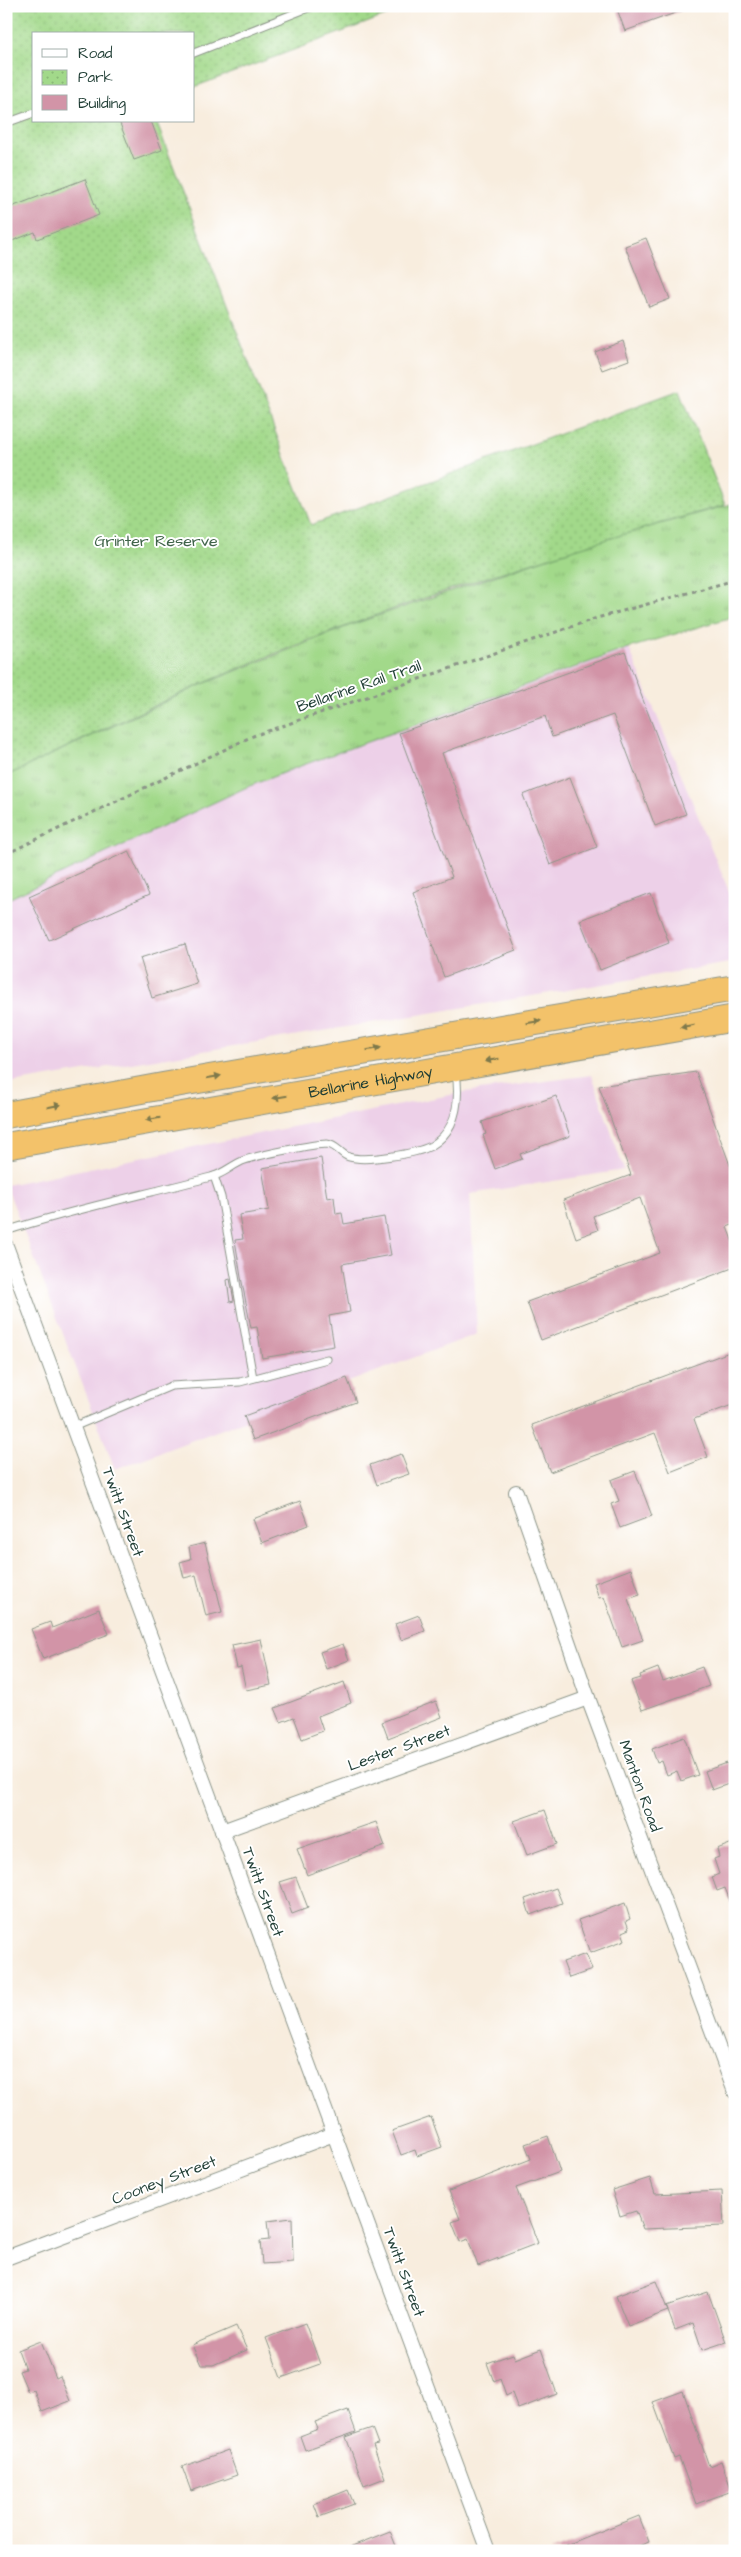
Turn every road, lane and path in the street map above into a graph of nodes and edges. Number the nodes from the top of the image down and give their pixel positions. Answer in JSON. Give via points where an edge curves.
{"nodes":[{"id":1,"x":313,"y":6,"type":"edge"},
{"id":2,"x":195,"y":53,"type":"edge"},
{"id":3,"x":32,"y":114,"type":"edge"},
{"id":4,"x":6,"y":123,"type":"edge"},
{"id":5,"x":735,"y":580,"type":"edge"},
{"id":6,"x":6,"y":854,"type":"edge"},
{"id":7,"x":735,"y":988,"type":"edge"},
{"id":8,"x":735,"y":1018,"type":"edge"},
{"id":9,"x":455,"y":1067,"type":"junction"},
{"id":10,"x":6,"y":1115,"type":"edge"},
{"id":11,"x":6,"y":1146,"type":"edge"},
{"id":12,"x":214,"y":1176,"type":"junction"},
{"id":13,"x":6,"y":1231,"type":"edge"},
{"id":14,"x":6,"y":1246,"type":"edge"},
{"id":15,"x":327,"y":1359,"type":"dead end"},
{"id":16,"x":253,"y":1378,"type":"junction"},
{"id":17,"x":73,"y":1428,"type":"junction"},
{"id":18,"x":516,"y":1492,"type":"dead end"},
{"id":19,"x":588,"y":1698,"type":"junction"},
{"id":20,"x":222,"y":1831,"type":"junction"},
{"id":21,"x":735,"y":2092,"type":"edge"},
{"id":22,"x":334,"y":2134,"type":"junction"},
{"id":23,"x":6,"y":2258,"type":"edge"},
{"id":24,"x":488,"y":2551,"type":"edge"}],
"edges":[{"from":1,"to":2,"type":"lane"},
{"from":3,"to":4,"type":"lane"},
{"from":5,"to":6,"type":"path","name":"Bellarine Rail Trail","via":[[597,618],[252,736]]},
{"from":10,"to":7,"type":"highway","name":"Bellarine Highway","one_way":true},
{"from":8,"to":9,"type":"highway","name":"Bellarine Highway","one_way":true},
{"from":9,"to":11,"type":"highway","name":"Bellarine Highway","one_way":true},
{"from":9,"to":12,"type":"lane","via":[[459,1089],[454,1120],[433,1144],[420,1151],[354,1158],[328,1144],[245,1160]]},
{"from":12,"to":13,"type":"lane"},
{"from":12,"to":16,"type":"lane","via":[[222,1197]]},
{"from":14,"to":17,"type":"street","name":"Twitt Street"},
{"from":15,"to":16,"type":"lane"},
{"from":16,"to":17,"type":"lane","via":[[171,1386]]},
{"from":17,"to":20,"type":"street","name":"Twitt Street"},
{"from":18,"to":19,"type":"street","name":"Manton Road"},
{"from":19,"to":20,"type":"street","name":"Lester Street"},
{"from":19,"to":21,"type":"street","name":"Manton Road"},
{"from":20,"to":22,"type":"street","name":"Twitt Street"},
{"from":22,"to":23,"type":"street","name":"Cooney Street"},
{"from":22,"to":24,"type":"street","name":"Twitt Street"}]}
